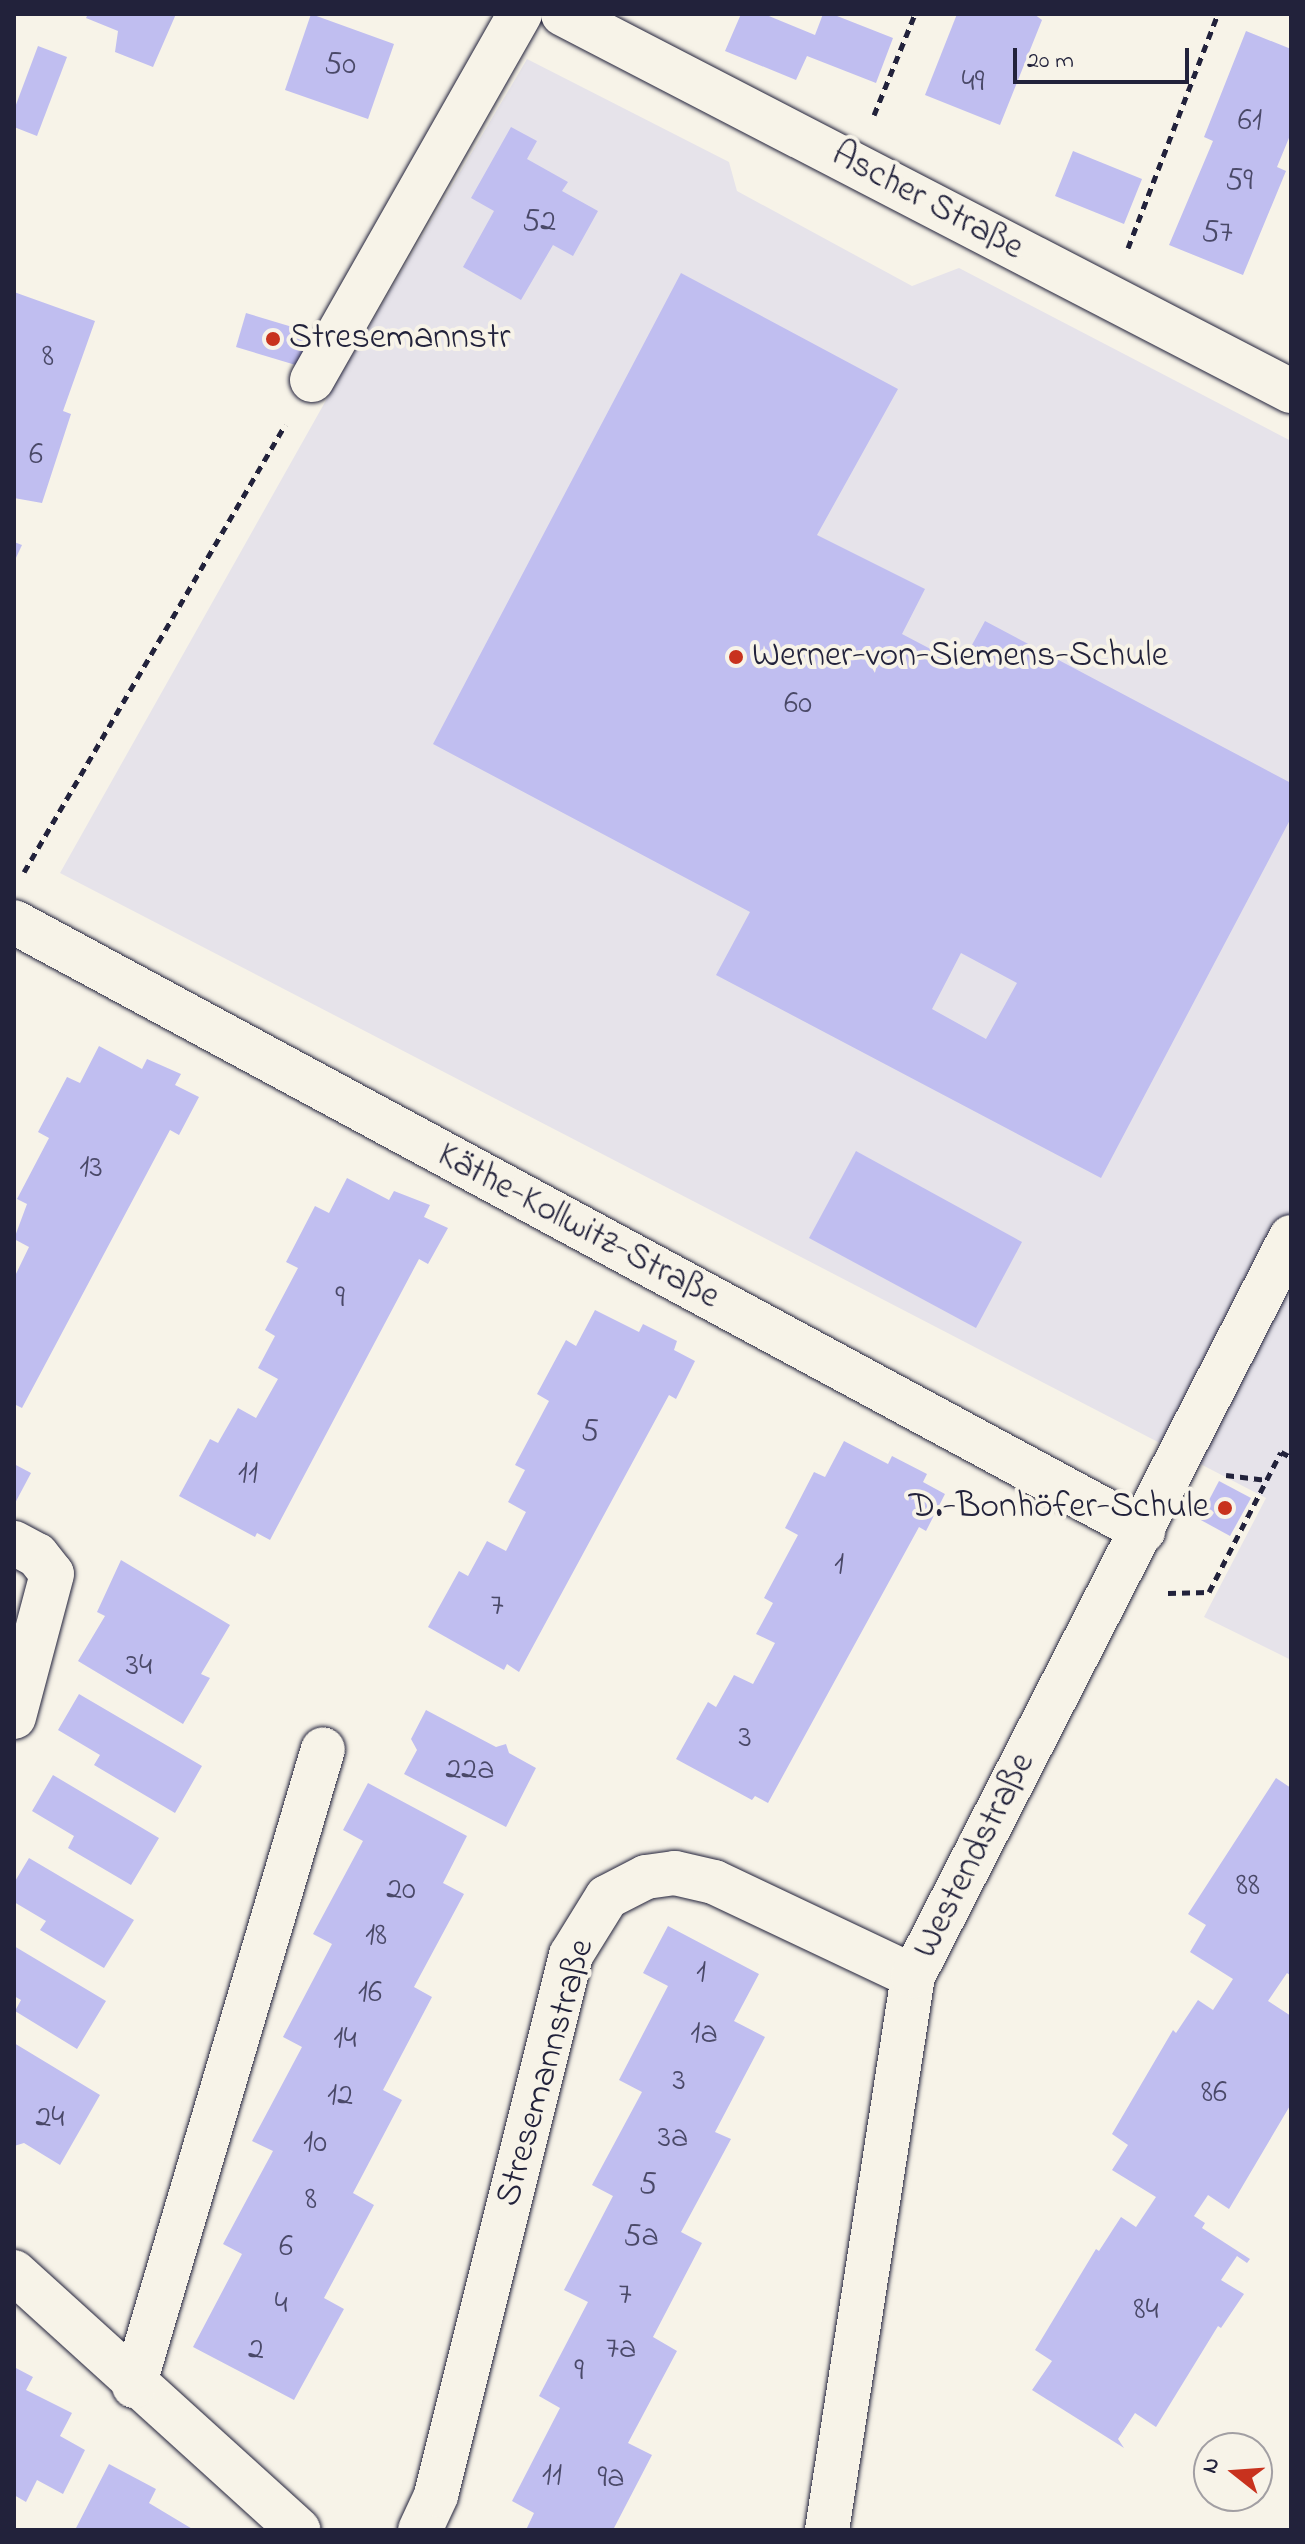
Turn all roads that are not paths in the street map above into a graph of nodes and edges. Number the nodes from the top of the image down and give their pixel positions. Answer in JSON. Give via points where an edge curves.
{"nodes":[{"id":1,"x":520,"y":14,"type":"edge"},
{"id":2,"x":563,"y":14,"type":"edge"},
{"id":3,"x":312,"y":380,"type":"road end"},
{"id":4,"x":1291,"y":391,"type":"edge"},
{"id":5,"x":14,"y":922,"type":"edge"},
{"id":6,"x":1291,"y":1237,"type":"edge"},
{"id":7,"x":1143,"y":1531,"type":"junction"},
{"id":8,"x":14,"y":1543,"type":"edge"},
{"id":9,"x":14,"y":1717,"type":"edge"},
{"id":10,"x":323,"y":1749,"type":"dead end"},
{"id":11,"x":913,"y":1976,"type":"junction"},
{"id":12,"x":14,"y":2272,"type":"edge"},
{"id":13,"x":134,"y":2386,"type":"junction"},
{"id":14,"x":299,"y":2530,"type":"edge"},
{"id":15,"x":420,"y":2530,"type":"edge"},
{"id":16,"x":827,"y":2530,"type":"edge"}],
"edges":[{"from":1,"to":3,"type":"street"},
{"from":2,"to":4,"type":"street","name":"Ascher Straße"},
{"from":5,"to":7,"type":"street","name":"Käthe-Kollwitz-Straße"},
{"from":6,"to":7,"type":"street","name":"Westendstraße"},
{"from":7,"to":11,"type":"street","name":"Westendstraße"},
{"from":8,"to":9,"type":"street","via":[[37,1555],[52,1574],[50,1599]]},
{"from":10,"to":13,"type":"street"},
{"from":11,"to":15,"type":"street","name":"Stresemannstraße","via":[[714,1882],[660,1875],[607,1897],[571,1955],[436,2495]]},
{"from":11,"to":16,"type":"street","name":"Westendstraße"},
{"from":12,"to":13,"type":"street"},
{"from":13,"to":14,"type":"street"}]}
